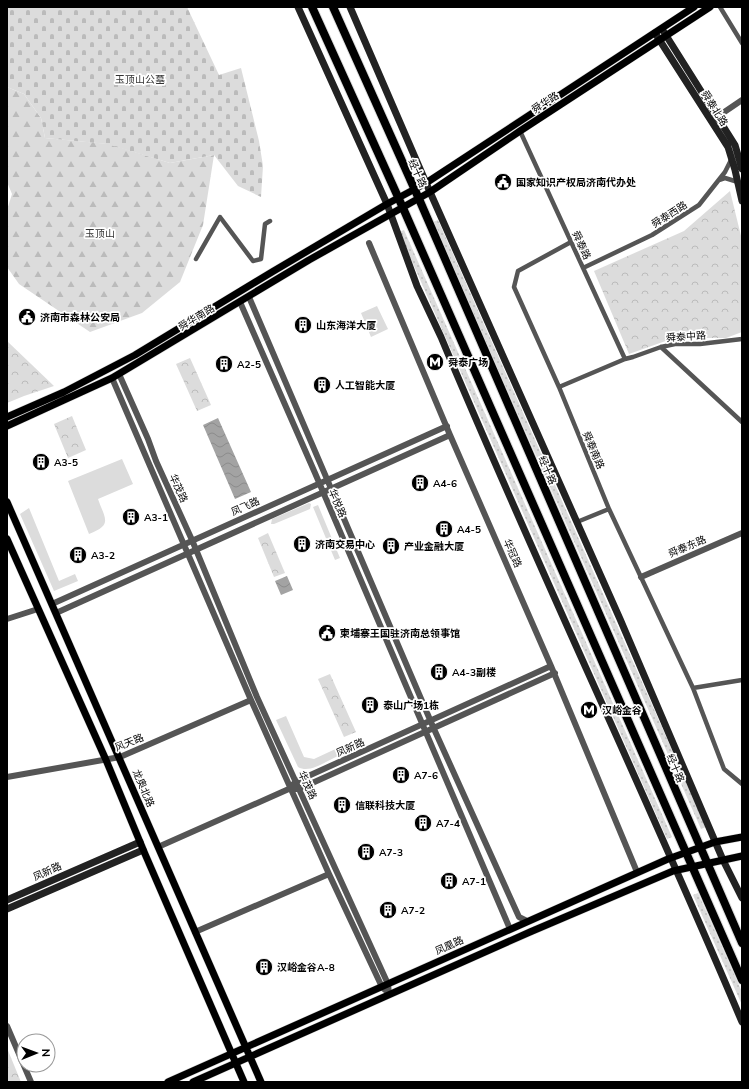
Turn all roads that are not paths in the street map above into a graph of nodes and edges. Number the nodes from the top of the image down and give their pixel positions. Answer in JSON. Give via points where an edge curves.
{"nodes":[{"id":1,"x":298,"y":7,"type":"edge"},
{"id":2,"x":312,"y":7,"type":"edge"},
{"id":3,"x":333,"y":7,"type":"edge"},
{"id":4,"x":350,"y":7,"type":"edge"},
{"id":5,"x":694,"y":7,"type":"edge"},
{"id":6,"x":710,"y":7,"type":"edge"},
{"id":7,"x":720,"y":7,"type":"edge"},
{"id":8,"x":661,"y":34,"type":"junction"},
{"id":9,"x":742,"y":43,"type":"edge"},
{"id":10,"x":742,"y":100,"type":"edge"},
{"id":11,"x":714,"y":119,"type":"junction"},
{"id":12,"x":520,"y":131,"type":"junction"},
{"id":13,"x":735,"y":145,"type":"junction"},
{"id":14,"x":731,"y":159,"type":"junction"},
{"id":15,"x":740,"y":169,"type":"edge"},
{"id":16,"x":719,"y":180,"type":"junction"},
{"id":17,"x":426,"y":183,"type":"junction"},
{"id":18,"x":738,"y":183,"type":"junction"},
{"id":19,"x":414,"y":189,"type":"junction"},
{"id":20,"x":430,"y":192,"type":"junction"},
{"id":21,"x":398,"y":198,"type":"junction"},
{"id":22,"x":419,"y":198,"type":"junction"},
{"id":23,"x":742,"y":201,"type":"edge"},
{"id":24,"x":386,"y":204,"type":"junction"},
{"id":25,"x":402,"y":208,"type":"junction"},
{"id":26,"x":391,"y":214,"type":"junction"},
{"id":27,"x":270,"y":221,"type":"dead end"},
{"id":28,"x":571,"y":242,"type":"junction"},
{"id":29,"x":369,"y":243,"type":"dead end"},
{"id":30,"x":196,"y":259,"type":"dead end"},
{"id":31,"x":583,"y":268,"type":"junction"},
{"id":32,"x":249,"y":297,"type":"junction"},
{"id":33,"x":240,"y":302,"type":"junction"},
{"id":34,"x":742,"y":339,"type":"edge"},
{"id":35,"x":661,"y":347,"type":"junction"},
{"id":36,"x":625,"y":359,"type":"junction"},
{"id":37,"x":119,"y":374,"type":"junction"},
{"id":38,"x":112,"y":378,"type":"junction"},
{"id":39,"x":559,"y":387,"type":"junction"},
{"id":40,"x":7,"y":417,"type":"edge"},
{"id":41,"x":742,"y":422,"type":"edge"},
{"id":42,"x":7,"y":426,"type":"edge"},
{"id":43,"x":447,"y":426,"type":"junction"},
{"id":44,"x":450,"y":435,"type":"junction"},
{"id":45,"x":327,"y":480,"type":"junction"},
{"id":46,"x":319,"y":484,"type":"junction"},
{"id":47,"x":331,"y":489,"type":"junction"},
{"id":48,"x":323,"y":492,"type":"junction"},
{"id":49,"x":7,"y":502,"type":"edge"},
{"id":50,"x":609,"y":509,"type":"junction"},
{"id":51,"x":577,"y":522,"type":"junction"},
{"id":52,"x":742,"y":533,"type":"edge"},
{"id":53,"x":7,"y":539,"type":"edge"},
{"id":54,"x":192,"y":540,"type":"junction"},
{"id":55,"x":184,"y":544,"type":"junction"},
{"id":56,"x":196,"y":550,"type":"junction"},
{"id":57,"x":188,"y":554,"type":"junction"},
{"id":58,"x":641,"y":577,"type":"junction"},
{"id":59,"x":52,"y":604,"type":"junction"},
{"id":60,"x":38,"y":610,"type":"junction"},
{"id":61,"x":56,"y":613,"type":"junction"},
{"id":62,"x":7,"y":619,"type":"edge"},
{"id":63,"x":551,"y":666,"type":"junction"},
{"id":64,"x":555,"y":673,"type":"junction"},
{"id":65,"x":742,"y":680,"type":"edge"},
{"id":66,"x":693,"y":688,"type":"junction"},
{"id":67,"x":251,"y":700,"type":"junction"},
{"id":68,"x":431,"y":720,"type":"junction"},
{"id":69,"x":422,"y":724,"type":"junction"},
{"id":70,"x":434,"y":729,"type":"junction"},
{"id":71,"x":425,"y":733,"type":"junction"},
{"id":72,"x":120,"y":757,"type":"junction"},
{"id":73,"x":106,"y":760,"type":"junction"},
{"id":74,"x":7,"y":777,"type":"edge"},
{"id":75,"x":296,"y":782,"type":"junction"},
{"id":76,"x":742,"y":784,"type":"edge"},
{"id":77,"x":291,"y":788,"type":"junction"},
{"id":78,"x":299,"y":789,"type":"junction"},
{"id":79,"x":742,"y":837,"type":"edge"},
{"id":80,"x":140,"y":842,"type":"junction"},
{"id":81,"x":715,"y":842,"type":"junction"},
{"id":82,"x":700,"y":847,"type":"junction"},
{"id":83,"x":158,"y":848,"type":"junction"},
{"id":84,"x":143,"y":850,"type":"junction"},
{"id":85,"x":686,"y":852,"type":"junction"},
{"id":86,"x":742,"y":856,"type":"edge"},
{"id":87,"x":671,"y":858,"type":"junction"},
{"id":88,"x":723,"y":860,"type":"junction"},
{"id":89,"x":706,"y":863,"type":"junction"},
{"id":90,"x":692,"y":866,"type":"junction"},
{"id":91,"x":677,"y":869,"type":"junction"},
{"id":92,"x":637,"y":872,"type":"junction"},
{"id":93,"x":329,"y":874,"type":"junction"},
{"id":94,"x":742,"y":898,"type":"edge"},
{"id":95,"x":7,"y":900,"type":"edge"},
{"id":96,"x":7,"y":909,"type":"edge"},
{"id":97,"x":526,"y":921,"type":"junction"},
{"id":98,"x":510,"y":929,"type":"junction"},
{"id":99,"x":195,"y":932,"type":"junction"},
{"id":100,"x":742,"y":943,"type":"edge"},
{"id":101,"x":742,"y":980,"type":"edge"},
{"id":102,"x":385,"y":985,"type":"junction"},
{"id":103,"x":389,"y":994,"type":"junction"},
{"id":104,"x":742,"y":1022,"type":"edge"},
{"id":105,"x":7,"y":1026,"type":"edge"},
{"id":106,"x":246,"y":1047,"type":"junction"},
{"id":107,"x":232,"y":1053,"type":"junction"},
{"id":108,"x":250,"y":1055,"type":"junction"},
{"id":109,"x":236,"y":1062,"type":"junction"},
{"id":110,"x":31,"y":1082,"type":"edge"},
{"id":111,"x":168,"y":1082,"type":"edge"},
{"id":112,"x":193,"y":1082,"type":"edge"},
{"id":113,"x":244,"y":1082,"type":"edge"},
{"id":114,"x":261,"y":1082,"type":"edge"}],
"edges":[{"from":1,"to":24,"type":"main road"},
{"from":2,"to":21,"type":"highway"},
{"from":3,"to":19,"type":"highway","name":"经十路"},
{"from":4,"to":17,"type":"main road","name":"经十路"},
{"from":5,"to":8,"type":"main road","name":"舜华路"},
{"from":6,"to":8,"type":"main road","name":"舜华路"},
{"from":7,"to":9,"type":"street"},
{"from":8,"to":11,"type":"main road"},
{"from":8,"to":12,"type":"main road","name":"舜华路"},
{"from":8,"to":17,"type":"main road","name":"舜华路"},
{"from":10,"to":11,"type":"street"},
{"from":11,"to":13,"type":"main road"},
{"from":11,"to":14,"type":"main road","name":"舜泰北路"},
{"from":12,"to":20,"type":"main road","name":"舜华路"},
{"from":12,"to":28,"type":"street","name":"舜泰路"},
{"from":13,"to":14,"type":"street","name":"舜泰西路"},
{"from":13,"to":15,"type":"main road"},
{"from":14,"to":15,"type":"main road","name":"舜泰北路"},
{"from":14,"to":16,"type":"street","name":"舜泰西路"},
{"from":15,"to":18,"type":"main road","name":"舜泰北路"},
{"from":16,"to":18,"type":"street","via":[[725,178]]},
{"from":16,"to":31,"type":"street","name":"舜泰西路","via":[[699,206],[652,235]]},
{"from":17,"to":19,"type":"main road","name":"舜华路"},
{"from":17,"to":20,"type":"main road","name":"经十路"},
{"from":18,"to":23,"type":"main road","name":"舜泰北路"},
{"from":19,"to":21,"type":"main road","name":"舜华路"},
{"from":19,"to":22,"type":"highway","name":"经十路"},
{"from":20,"to":22,"type":"main road","name":"舜华路"},
{"from":20,"to":51,"type":"main road","name":"经十路"},
{"from":21,"to":24,"type":"main road","name":"舜华路"},
{"from":21,"to":25,"type":"highway"},
{"from":22,"to":25,"type":"main road","name":"舜华路"},
{"from":22,"to":82,"type":"highway","name":"经十路"},
{"from":24,"to":26,"type":"main road"},
{"from":24,"to":40,"type":"main road","name":"舜华南路","via":[[135,355],[64,392]]},
{"from":25,"to":26,"type":"main road","name":"舜华路"},
{"from":25,"to":85,"type":"highway"},
{"from":26,"to":32,"type":"main road","name":"舜华南路"},
{"from":26,"to":87,"type":"main road","via":[[417,286]]},
{"from":27,"to":30,"type":"street","via":[[264,224],[261,258],[253,262],[220,218]]},
{"from":28,"to":31,"type":"street","name":"舜泰路"},
{"from":28,"to":39,"type":"street","name":"舜泰南路","via":[[518,271],[514,287]]},
{"from":29,"to":43,"type":"street","name":"华冠路"},
{"from":31,"to":36,"type":"street","name":"舜泰路"},
{"from":32,"to":33,"type":"main road","name":"舜华南路"},
{"from":32,"to":45,"type":"street"},
{"from":33,"to":37,"type":"main road","name":"舜华南路"},
{"from":33,"to":46,"type":"street","name":"华悦路"},
{"from":34,"to":35,"type":"street","name":"舜泰中路"},
{"from":35,"to":36,"type":"street","name":"舜泰中路"},
{"from":35,"to":41,"type":"street"},
{"from":36,"to":39,"type":"street"},
{"from":37,"to":38,"type":"main road","name":"舜华南路"},
{"from":37,"to":54,"type":"street","name":"华茂路"},
{"from":38,"to":42,"type":"main road","name":"舜华南路"},
{"from":38,"to":55,"type":"street","name":"华茂路"},
{"from":39,"to":50,"type":"street","name":"舜泰南路"},
{"from":43,"to":44,"type":"street","name":"华冠路"},
{"from":43,"to":45,"type":"street","name":"凤飞路"},
{"from":44,"to":47,"type":"street","name":"凤飞路"},
{"from":44,"to":63,"type":"street","name":"华冠路"},
{"from":45,"to":46,"type":"street","name":"凤飞路"},
{"from":45,"to":47,"type":"street"},
{"from":46,"to":48,"type":"street","name":"华悦路"},
{"from":46,"to":54,"type":"street","name":"凤飞路"},
{"from":47,"to":48,"type":"street","name":"凤飞路"},
{"from":47,"to":68,"type":"street"},
{"from":48,"to":56,"type":"street","name":"凤飞路"},
{"from":48,"to":69,"type":"street","name":"华悦路"},
{"from":49,"to":59,"type":"main road","name":"龙奥北路"},
{"from":50,"to":51,"type":"street"},
{"from":50,"to":58,"type":"street","name":"舜泰南路"},
{"from":51,"to":81,"type":"main road","name":"经十路"},
{"from":52,"to":58,"type":"street","name":"舜泰东路"},
{"from":53,"to":60,"type":"main road"},
{"from":54,"to":55,"type":"street","name":"凤飞路"},
{"from":54,"to":56,"type":"street","name":"华茂路"},
{"from":55,"to":57,"type":"street","name":"华茂路"},
{"from":55,"to":59,"type":"street","name":"凤飞路"},
{"from":56,"to":57,"type":"street","name":"凤飞路"},
{"from":56,"to":75,"type":"street","name":"华茂路","via":[[257,697]]},
{"from":57,"to":61,"type":"street","name":"凤飞路"},
{"from":57,"to":67,"type":"street","name":"华茂路"},
{"from":58,"to":66,"type":"street","name":"舜泰南路"},
{"from":59,"to":61,"type":"main road","name":"龙奥北路"},
{"from":60,"to":62,"type":"street"},
{"from":60,"to":73,"type":"main road"},
{"from":61,"to":72,"type":"main road","name":"龙奥北路"},
{"from":63,"to":64,"type":"street","name":"华冠路"},
{"from":63,"to":68,"type":"street","name":"凤新路"},
{"from":64,"to":70,"type":"street"},
{"from":64,"to":92,"type":"street","name":"华冠路"},
{"from":65,"to":66,"type":"street"},
{"from":66,"to":76,"type":"street","name":"舜泰南路","via":[[724,769]]},
{"from":67,"to":72,"type":"street","name":"风天路"},
{"from":67,"to":77,"type":"street","name":"华茂路"},
{"from":68,"to":69,"type":"street","name":"凤新路"},
{"from":68,"to":70,"type":"street"},
{"from":69,"to":71,"type":"street","name":"华悦路"},
{"from":69,"to":75,"type":"street","name":"凤新路"},
{"from":70,"to":71,"type":"street"},
{"from":70,"to":97,"type":"street","via":[[519,917]]},
{"from":71,"to":78,"type":"street"},
{"from":71,"to":98,"type":"street","name":"华悦路"},
{"from":72,"to":73,"type":"street","name":"风天路"},
{"from":72,"to":83,"type":"main road","name":"龙奥北路"},
{"from":73,"to":74,"type":"street","name":"风天路"},
{"from":73,"to":80,"type":"main road"},
{"from":75,"to":77,"type":"street","name":"凤新路"},
{"from":75,"to":78,"type":"street","name":"华茂路"},
{"from":77,"to":78,"type":"street"},
{"from":77,"to":83,"type":"street","name":"凤新路"},
{"from":77,"to":93,"type":"street","name":"华茂路"},
{"from":78,"to":102,"type":"street","name":"华茂路"},
{"from":79,"to":81,"type":"main road","name":"凤凰路"},
{"from":80,"to":84,"type":"main road"},
{"from":80,"to":95,"type":"main road","name":"凤新路"},
{"from":81,"to":82,"type":"main road","name":"凤凰路"},
{"from":81,"to":88,"type":"main road","name":"经十路"},
{"from":82,"to":85,"type":"main road","name":"凤凰路"},
{"from":82,"to":89,"type":"highway","name":"经十路"},
{"from":83,"to":99,"type":"main road","name":"龙奥北路"},
{"from":84,"to":96,"type":"main road"},
{"from":84,"to":107,"type":"main road"},
{"from":85,"to":87,"type":"main road","name":"凤凰路"},
{"from":85,"to":90,"type":"highway"},
{"from":86,"to":88,"type":"main road","name":"凤凰路"},
{"from":87,"to":91,"type":"main road"},
{"from":87,"to":92,"type":"main road","name":"凤凰路"},
{"from":88,"to":89,"type":"main road","name":"凤凰路"},
{"from":88,"to":94,"type":"main road"},
{"from":89,"to":90,"type":"main road","name":"凤凰路"},
{"from":89,"to":100,"type":"highway","name":"经十路"},
{"from":90,"to":91,"type":"main road","name":"凤凰路"},
{"from":90,"to":101,"type":"highway"},
{"from":91,"to":103,"type":"main road","name":"凤凰路"},
{"from":91,"to":104,"type":"main road"},
{"from":92,"to":97,"type":"main road","name":"凤凰路"},
{"from":93,"to":99,"type":"street"},
{"from":93,"to":102,"type":"street","name":"华茂路"},
{"from":97,"to":98,"type":"main road","name":"凤凰路"},
{"from":98,"to":102,"type":"main road","name":"凤凰路"},
{"from":99,"to":106,"type":"main road","name":"龙奥北路"},
{"from":102,"to":103,"type":"street","name":"华茂路"},
{"from":102,"to":106,"type":"main road","name":"凤凰路"},
{"from":103,"to":108,"type":"main road","name":"凤凰路"},
{"from":105,"to":110,"type":"street"},
{"from":106,"to":107,"type":"main road","name":"凤凰路"},
{"from":106,"to":108,"type":"main road","name":"龙奥北路"},
{"from":107,"to":109,"type":"main road"},
{"from":107,"to":111,"type":"main road","name":"凤凰路"},
{"from":108,"to":109,"type":"main road","name":"凤凰路"},
{"from":108,"to":114,"type":"main road","name":"龙奥北路"},
{"from":109,"to":112,"type":"main road","name":"凤凰路"},
{"from":109,"to":113,"type":"main road"}]}
